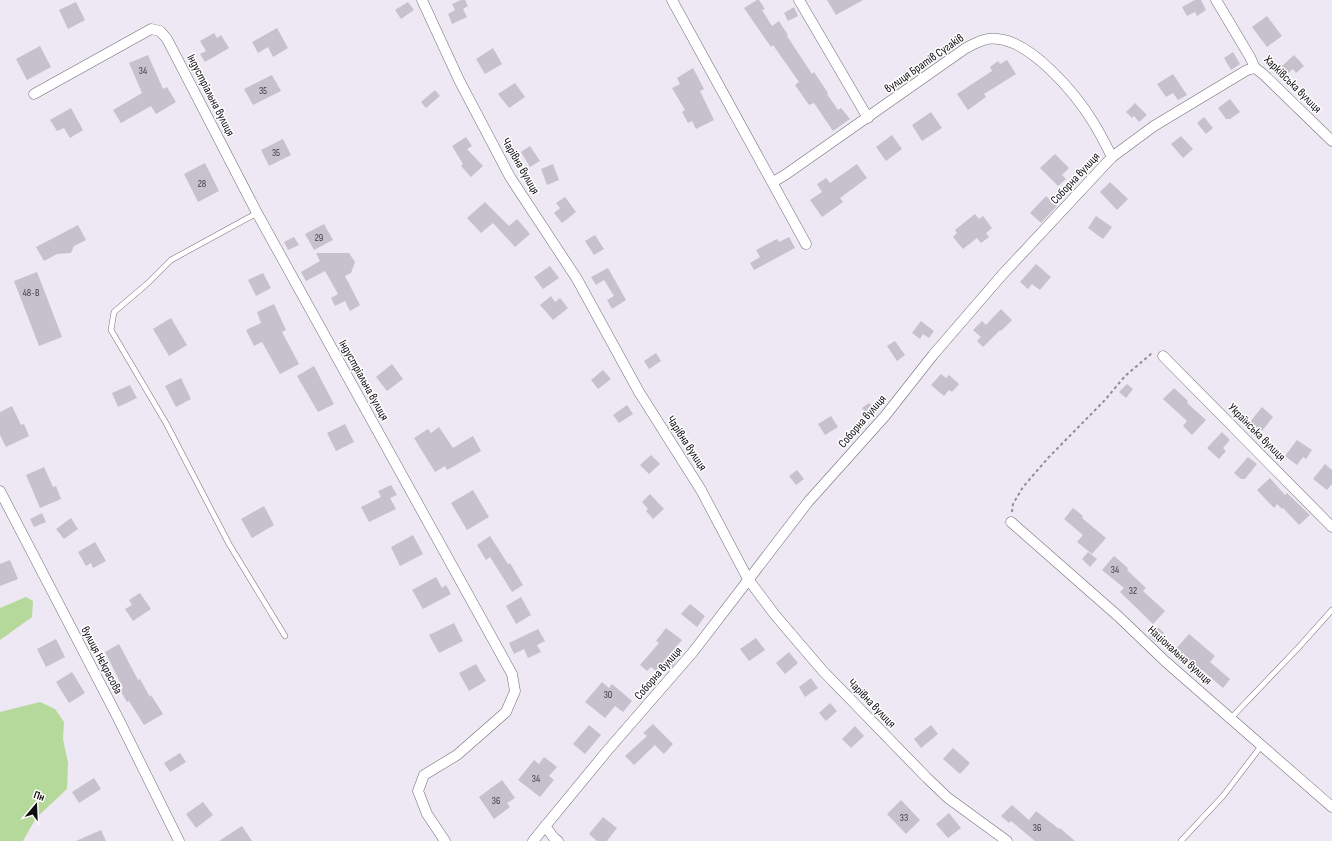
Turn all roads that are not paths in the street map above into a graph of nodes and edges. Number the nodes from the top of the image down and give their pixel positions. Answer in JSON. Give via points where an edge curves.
{"nodes":[{"id":1,"x":422,"y":0,"type":"edge"},
{"id":2,"x":672,"y":0,"type":"edge"},
{"id":3,"x":799,"y":0,"type":"edge"},
{"id":4,"x":1216,"y":0,"type":"edge"},
{"id":5,"x":1255,"y":68,"type":"junction"},
{"id":6,"x":34,"y":94,"type":"dead end"},
{"id":7,"x":868,"y":118,"type":"junction"},
{"id":8,"x":1332,"y":141,"type":"edge"},
{"id":9,"x":1112,"y":157,"type":"junction"},
{"id":10,"x":772,"y":182,"type":"junction"},
{"id":11,"x":257,"y":213,"type":"junction"},
{"id":12,"x":806,"y":244,"type":"dead end"},
{"id":13,"x":1163,"y":356,"type":"road end"},
{"id":14,"x":0,"y":491,"type":"edge"},
{"id":15,"x":1011,"y":522,"type":"road end"},
{"id":16,"x":1332,"y":527,"type":"edge"},
{"id":17,"x":748,"y":579,"type":"junction"},
{"id":18,"x":1332,"y":610,"type":"edge"},
{"id":19,"x":285,"y":636,"type":"dead end"},
{"id":20,"x":1231,"y":718,"type":"junction"},
{"id":21,"x":1262,"y":745,"type":"junction"},
{"id":22,"x":1332,"y":807,"type":"edge"},
{"id":23,"x":545,"y":826,"type":"junction"},
{"id":24,"x":179,"y":841,"type":"edge"},
{"id":25,"x":445,"y":841,"type":"edge"},
{"id":26,"x":533,"y":841,"type":"edge"},
{"id":27,"x":558,"y":841,"type":"edge"},
{"id":28,"x":1007,"y":841,"type":"edge"},
{"id":29,"x":1181,"y":841,"type":"edge"}],
"edges":[{"from":1,"to":17,"type":"street","name":"Чарівна вулиця","via":[[459,80],[510,177],[577,279],[639,392],[701,490]]},
{"from":2,"to":10,"type":"street"},
{"from":3,"to":7,"type":"street"},
{"from":4,"to":5,"type":"street","name":"Харківська вулиця"},
{"from":5,"to":8,"type":"street","name":"Харківська вулиця"},
{"from":5,"to":9,"type":"street","name":"Соборна вулиця","via":[[1247,70],[1166,118]]},
{"from":6,"to":11,"type":"street","name":"Індустріальна вулиця","via":[[151,29],[160,31],[167,39]]},
{"from":7,"to":9,"type":"street","name":"вулиця Братів Сугаків","via":[[966,48],[983,40],[997,38],[1029,52],[1052,72],[1094,123]]},
{"from":7,"to":10,"type":"street","name":"вулиця Братів Сугаків"},
{"from":9,"to":17,"type":"street","name":"Соборна вулиця","via":[[1002,275],[938,349],[885,416],[808,502]]},
{"from":10,"to":12,"type":"street"},
{"from":11,"to":19,"type":"lane","via":[[171,260],[114,312],[111,330],[166,423],[229,544]]},
{"from":11,"to":25,"type":"street","name":"Індустріальна вулиця","via":[[512,674],[515,691],[506,712],[457,755],[424,775],[418,791],[427,814]]},
{"from":13,"to":16,"type":"street","name":"Українська вулиця"},
{"from":14,"to":24,"type":"street","name":"вулиця Нєкрасова"},
{"from":15,"to":20,"type":"street","name":"Національна вулиця"},
{"from":17,"to":23,"type":"street","name":"Соборна вулиця","via":[[693,652]]},
{"from":17,"to":28,"type":"street","name":"Чарівна вулиця","via":[[822,670],[927,778],[948,798]]},
{"from":18,"to":20,"type":"lane"},
{"from":20,"to":21,"type":"street","name":"Національна вулиця"},
{"from":21,"to":22,"type":"street","name":"Національна вулиця"},
{"from":21,"to":29,"type":"lane","via":[[1223,796]]},
{"from":23,"to":26,"type":"street","name":"Соборна вулиця"},
{"from":23,"to":27,"type":"street"}]}
